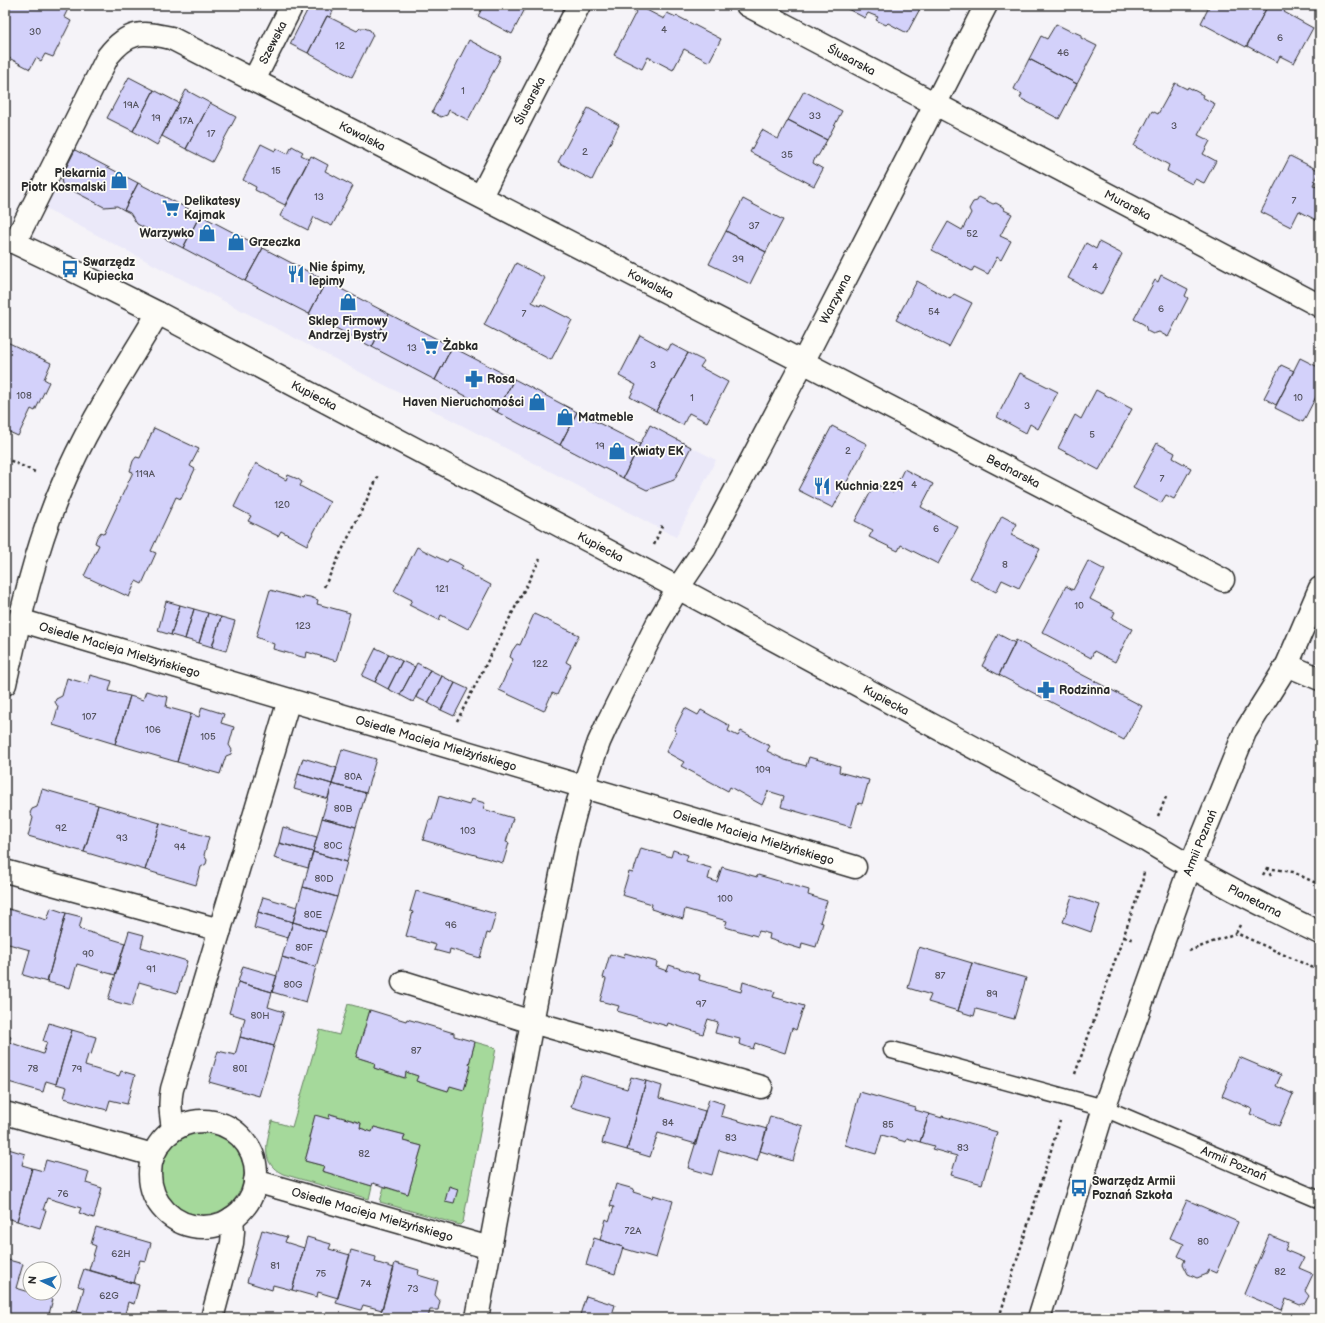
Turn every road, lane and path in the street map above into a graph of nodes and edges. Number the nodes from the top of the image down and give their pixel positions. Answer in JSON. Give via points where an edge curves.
{"nodes":[{"id":1,"x":292,"y":5,"type":"edge"},
{"id":2,"x":579,"y":5,"type":"edge"},
{"id":3,"x":747,"y":5,"type":"edge"},
{"id":4,"x":986,"y":5,"type":"edge"},
{"id":5,"x":254,"y":80,"type":"junction"},
{"id":6,"x":935,"y":104,"type":"junction"},
{"id":7,"x":481,"y":196,"type":"junction"},
{"id":8,"x":10,"y":240,"type":"edge"},
{"id":9,"x":1320,"y":306,"type":"edge"},
{"id":10,"x":158,"y":313,"type":"junction"},
{"id":11,"x":803,"y":362,"type":"junction"},
{"id":12,"x":5,"y":458,"type":"edge"},
{"id":13,"x":379,"y":475,"type":"dead end"},
{"id":14,"x":62,"y":484,"type":"junction"},
{"id":15,"x":540,"y":559,"type":"dead end"},
{"id":16,"x":1223,"y":580,"type":"dead end"},
{"id":17,"x":324,"y":587,"type":"dead end"},
{"id":18,"x":678,"y":588,"type":"junction"},
{"id":19,"x":1320,"y":588,"type":"edge"},
{"id":20,"x":19,"y":620,"type":"junction"},
{"id":21,"x":1288,"y":665,"type":"junction"},
{"id":22,"x":1320,"y":679,"type":"edge"},
{"id":23,"x":5,"y":684,"type":"edge"},
{"id":24,"x":289,"y":700,"type":"junction"},
{"id":25,"x":445,"y":746,"type":"junction"},
{"id":26,"x":584,"y":786,"type":"junction"},
{"id":27,"x":1166,"y":797,"type":"dead end"},
{"id":28,"x":1147,"y":841,"type":"junction"},
{"id":29,"x":855,"y":867,"type":"dead end"},
{"id":30,"x":1190,"y":867,"type":"junction"},
{"id":31,"x":1266,"y":868,"type":"dead end"},
{"id":32,"x":5,"y":871,"type":"edge"},
{"id":33,"x":1320,"y":885,"type":"edge"},
{"id":34,"x":220,"y":930,"type":"junction"},
{"id":35,"x":1320,"y":933,"type":"edge"},
{"id":36,"x":1124,"y":936,"type":"junction"},
{"id":37,"x":1161,"y":949,"type":"junction"},
{"id":38,"x":1320,"y":971,"type":"edge"},
{"id":39,"x":403,"y":982,"type":"dead end"},
{"id":40,"x":532,"y":1022,"type":"junction"},
{"id":41,"x":892,"y":1050,"type":"dead end"},
{"id":42,"x":761,"y":1087,"type":"dead end"},
{"id":43,"x":1067,"y":1097,"type":"junction"},
{"id":44,"x":1104,"y":1108,"type":"junction"},
{"id":45,"x":5,"y":1113,"type":"edge"},
{"id":46,"x":173,"y":1129,"type":"junction"},
{"id":47,"x":153,"y":1155,"type":"junction"},
{"id":48,"x":255,"y":1181,"type":"junction"},
{"id":49,"x":1320,"y":1200,"type":"edge"},
{"id":50,"x":232,"y":1218,"type":"junction"},
{"id":51,"x":490,"y":1248,"type":"junction"},
{"id":52,"x":212,"y":1318,"type":"edge"},
{"id":53,"x":477,"y":1318,"type":"edge"},
{"id":54,"x":999,"y":1318,"type":"edge"},
{"id":55,"x":1038,"y":1318,"type":"edge"}],
"edges":[{"from":1,"to":5,"type":"street","name":"Szewska"},
{"from":2,"to":7,"type":"street","name":"Ślusarska"},
{"from":3,"to":6,"type":"street","name":"Ślusarska"},
{"from":4,"to":6,"type":"street","name":"Warzywna"},
{"from":5,"to":7,"type":"street","name":"Kowalska"},
{"from":5,"to":8,"type":"street","name":"Kowalska","via":[[171,38],[140,34],[123,40],[108,56]]},
{"from":6,"to":9,"type":"street","name":"Murarska"},
{"from":6,"to":11,"type":"street","name":"Warzywna"},
{"from":7,"to":11,"type":"street","name":"Kowalska"},
{"from":8,"to":10,"type":"street","name":"Kupiecka"},
{"from":10,"to":14,"type":"street","via":[[107,399]]},
{"from":10,"to":18,"type":"street","name":"Kupiecka"},
{"from":11,"to":16,"type":"street","name":"Bednarska"},
{"from":11,"to":18,"type":"street","name":"Warzywna","via":[[705,548]]},
{"from":12,"to":14,"type":"path"},
{"from":13,"to":17,"type":"path"},
{"from":14,"to":20,"type":"street","via":[[43,536]]},
{"from":15,"to":25,"type":"path"},
{"from":18,"to":26,"type":"street","via":[[609,720]]},
{"from":18,"to":28,"type":"street","name":"Kupiecka"},
{"from":19,"to":21,"type":"street","name":"Armii Poznań"},
{"from":20,"to":23,"type":"street"},
{"from":20,"to":24,"type":"street","name":"Osiedle Macieja Mielżyńskiego"},
{"from":21,"to":22,"type":"street"},
{"from":21,"to":30,"type":"street","name":"Armii Poznań","via":[[1245,732]]},
{"from":24,"to":25,"type":"street","name":"Osiedle Macieja Mielżyńskiego"},
{"from":24,"to":34,"type":"street"},
{"from":25,"to":26,"type":"street","name":"Osiedle Macieja Mielżyńskiego"},
{"from":26,"to":29,"type":"street","name":"Osiedle Macieja Mielżyńskiego"},
{"from":26,"to":40,"type":"street","via":[[569,836]]},
{"from":27,"to":28,"type":"path"},
{"from":28,"to":30,"type":"street","name":"Kupiecka"},
{"from":28,"to":36,"type":"path","via":[[1142,884]]},
{"from":30,"to":35,"type":"street","name":"Planetarna"},
{"from":30,"to":37,"type":"street","name":"Armii Poznań"},
{"from":31,"to":33,"type":"path","via":[[1292,872]]},
{"from":32,"to":34,"type":"street"},
{"from":34,"to":46,"type":"street","via":[[172,1089],[170,1109]]},
{"from":36,"to":37,"type":"path"},
{"from":36,"to":43,"type":"path"},
{"from":37,"to":38,"type":"path","via":[[1179,955],[1236,933]]},
{"from":37,"to":44,"type":"street","name":"Armii Poznań"},
{"from":39,"to":40,"type":"street"},
{"from":40,"to":42,"type":"street"},
{"from":40,"to":51,"type":"street"},
{"from":41,"to":43,"type":"lane","name":"Armii Poznań"},
{"from":43,"to":44,"type":"lane","name":"Armii Poznań"},
{"from":43,"to":54,"type":"path"},
{"from":44,"to":49,"type":"lane","name":"Armii Poznań"},
{"from":44,"to":55,"type":"street","name":"Armii Poznań"},
{"from":45,"to":47,"type":"street"},
{"from":46,"to":47,"type":"street","via":[[161,1140]]},
{"from":46,"to":48,"type":"street","via":[[188,1122],[205,1120],[221,1124],[236,1132],[248,1144],[254,1159]]},
{"from":47,"to":50,"type":"street","via":[[149,1171],[151,1188],[158,1203],[169,1215],[184,1224],[200,1227],[217,1225]]},
{"from":48,"to":50,"type":"street","via":[[253,1192],[244,1207]]},
{"from":48,"to":51,"type":"street","name":"Osiedle Macieja Mielżyńskiego"},
{"from":50,"to":52,"type":"street","via":[[232,1243]]},
{"from":51,"to":53,"type":"street"}]}
